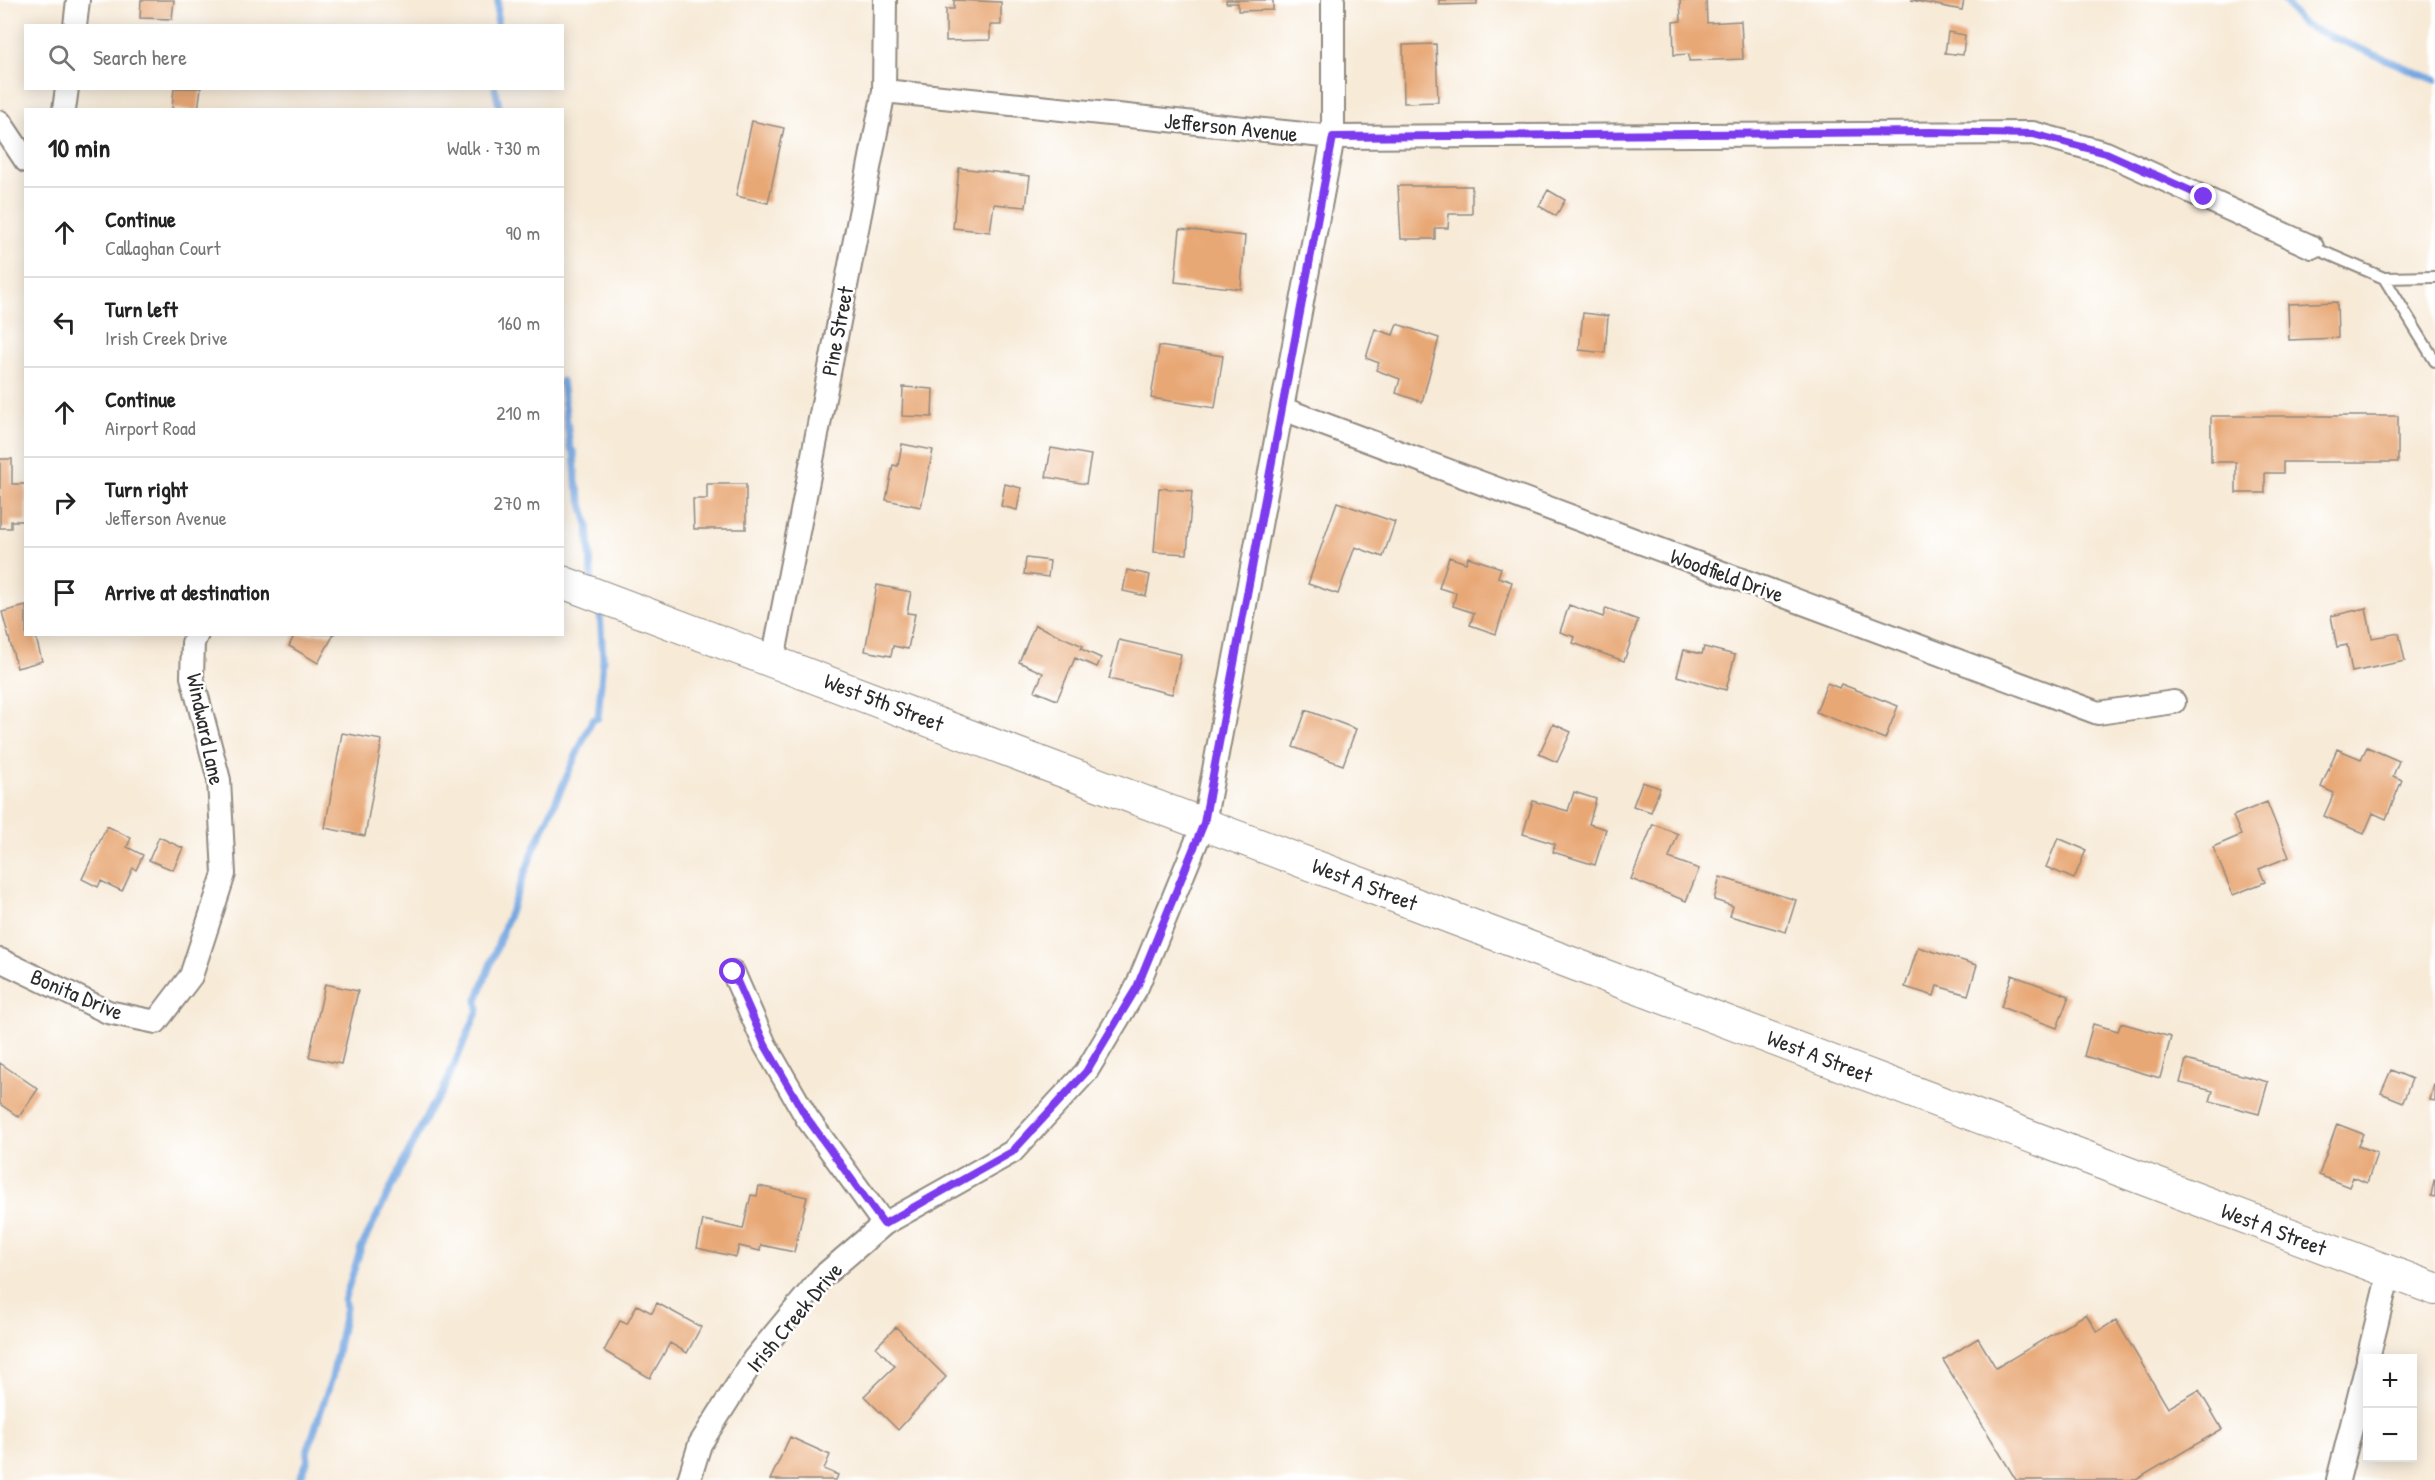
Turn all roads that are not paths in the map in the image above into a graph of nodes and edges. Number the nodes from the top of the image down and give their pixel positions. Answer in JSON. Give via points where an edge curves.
{"nodes":[{"id":1,"x":78,"y":0,"type":"edge"},
{"id":2,"x":885,"y":0,"type":"edge"},
{"id":3,"x":1333,"y":0,"type":"edge"},
{"id":4,"x":75,"y":24,"type":"edge"},
{"id":5,"x":67,"y":90,"type":"edge"},
{"id":6,"x":884,"y":91,"type":"junction"},
{"id":7,"x":64,"y":108,"type":"edge"},
{"id":8,"x":0,"y":122,"type":"edge"},
{"id":9,"x":1333,"y":137,"type":"junction"},
{"id":10,"x":24,"y":158,"type":"edge"},
{"id":11,"x":2312,"y":247,"type":"joint"},
{"id":12,"x":2435,"y":277,"type":"edge"},
{"id":13,"x":2384,"y":278,"type":"junction"},
{"id":14,"x":2435,"y":361,"type":"edge"},
{"id":15,"x":1283,"y":409,"type":"junction"},
{"id":16,"x":564,"y":583,"type":"edge"},
{"id":17,"x":196,"y":636,"type":"edge"},
{"id":18,"x":773,"y":660,"type":"junction"},
{"id":19,"x":2174,"y":702,"type":"dead end"},
{"id":20,"x":1204,"y":823,"type":"junction"},
{"id":21,"x":0,"y":960,"type":"edge"},
{"id":22,"x":733,"y":972,"type":"dead end"},
{"id":23,"x":156,"y":1022,"type":"joint"},
{"id":24,"x":884,"y":1224,"type":"junction"},
{"id":25,"x":2389,"y":1273,"type":"junction"},
{"id":26,"x":2435,"y":1289,"type":"edge"},
{"id":27,"x":2369,"y":1354,"type":"edge"},
{"id":28,"x":2363,"y":1380,"type":"edge"},
{"id":29,"x":689,"y":1480,"type":"edge"},
{"id":30,"x":2338,"y":1480,"type":"edge"}],
"edges":[{"from":1,"to":4,"type":"street"},
{"from":2,"to":6,"type":"street","name":"Pine Street"},
{"from":3,"to":9,"type":"street","name":"Irish Creek Drive"},
{"from":5,"to":7,"type":"street"},
{"from":6,"to":9,"type":"street","name":"Jefferson Avenue"},
{"from":6,"to":18,"type":"street","name":"Pine Street"},
{"from":8,"to":10,"type":"street"},
{"from":9,"to":11,"type":"street","name":"Jefferson Avenue","via":[[2033,134],[2106,153]]},
{"from":9,"to":15,"type":"street","name":"Irish Creek Drive"},
{"from":11,"to":13,"type":"lane"},
{"from":12,"to":13,"type":"lane"},
{"from":13,"to":14,"type":"lane"},
{"from":15,"to":19,"type":"street","name":"Woodfield Drive","via":[[2098,713]]},
{"from":15,"to":20,"type":"street","name":"Irish Creek Drive"},
{"from":16,"to":18,"type":"street","name":"West 5th Street"},
{"from":17,"to":23,"type":"street","name":"Windward Lane","via":[[192,677],[219,780],[224,874],[191,976]]},
{"from":18,"to":20,"type":"street","name":"West 5th Street"},
{"from":20,"to":24,"type":"street","name":"Irish Creek Drive","via":[[1137,987],[1086,1072],[1012,1152]]},
{"from":20,"to":25,"type":"street","name":"West A Street"},
{"from":21,"to":23,"type":"street","name":"Bonita Drive","via":[[108,1012]]},
{"from":22,"to":24,"type":"street","via":[[765,1045],[807,1118]]},
{"from":24,"to":29,"type":"street","name":"Irish Creek Drive","via":[[822,1277],[754,1359],[700,1444]]},
{"from":25,"to":26,"type":"street","name":"West A Street"},
{"from":25,"to":27,"type":"street"},
{"from":28,"to":30,"type":"street"}]}
